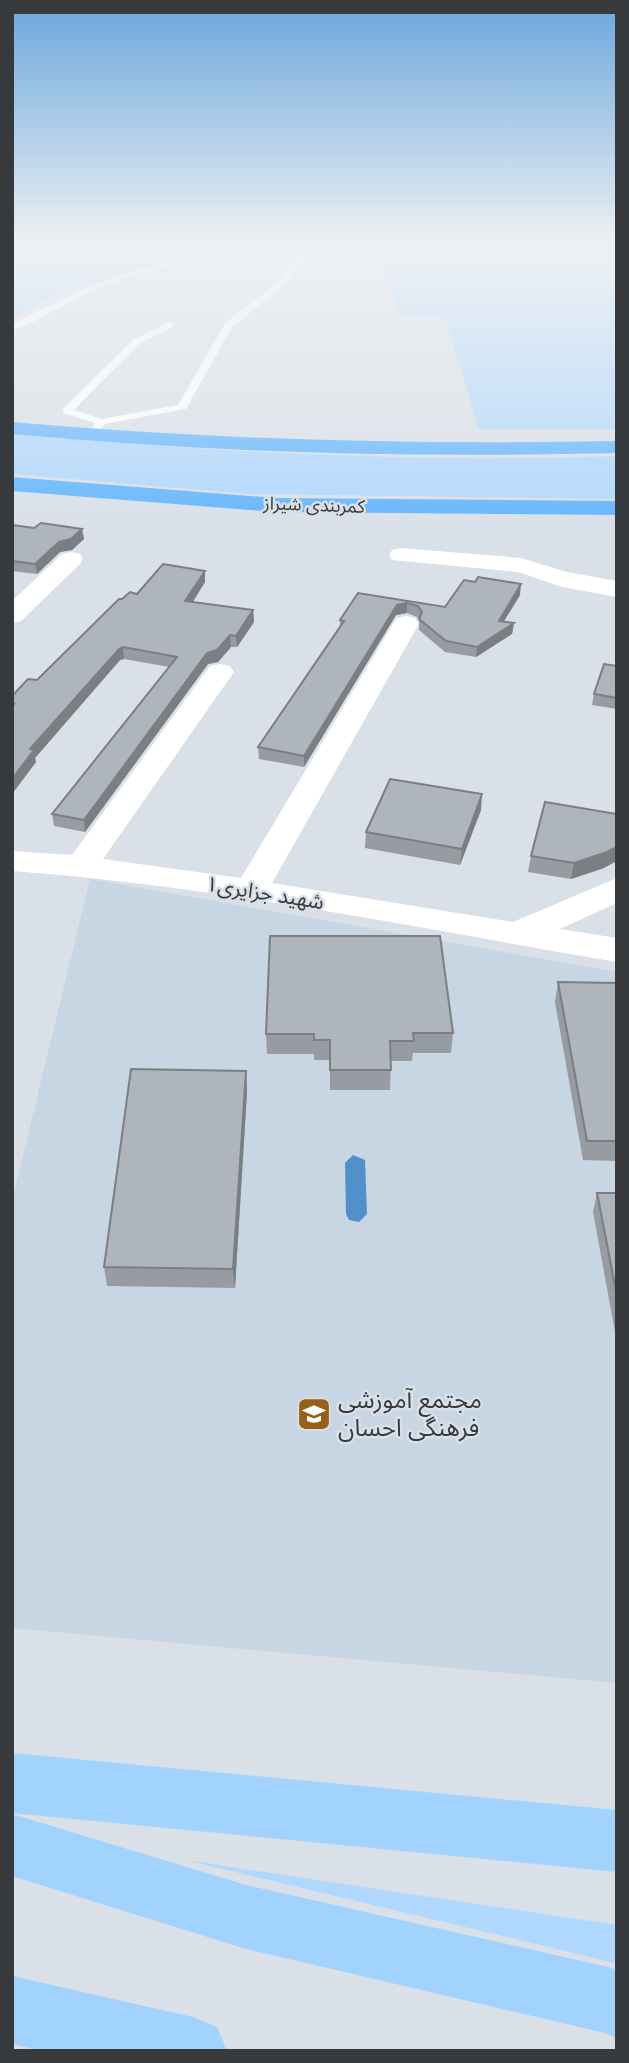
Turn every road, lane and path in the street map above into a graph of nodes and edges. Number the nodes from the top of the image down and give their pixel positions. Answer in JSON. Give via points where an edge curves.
{"nodes":[{"id":1,"x":141,"y":339,"type":"edge"},
{"id":2,"x":220,"y":339,"type":"edge"},
{"id":3,"x":12,"y":428,"type":"edge"},
{"id":4,"x":97,"y":428,"type":"junction"},
{"id":5,"x":617,"y":447,"type":"edge"},
{"id":6,"x":12,"y":484,"type":"edge"},
{"id":7,"x":617,"y":508,"type":"edge"},
{"id":8,"x":401,"y":555,"type":"dead end"},
{"id":9,"x":71,"y":559,"type":"dead end"},
{"id":10,"x":617,"y":589,"type":"edge"},
{"id":11,"x":16,"y":608,"type":"edge"},
{"id":12,"x":406,"y":624,"type":"dead end"},
{"id":13,"x":220,"y":672,"type":"dead end"},
{"id":14,"x":12,"y":861,"type":"edge"},
{"id":15,"x":81,"y":866,"type":"junction"},
{"id":16,"x":617,"y":889,"type":"edge"},
{"id":17,"x":251,"y":890,"type":"junction"},
{"id":18,"x":517,"y":933,"type":"junction"},
{"id":19,"x":617,"y":950,"type":"edge"},
{"id":20,"x":12,"y":1783,"type":"edge"},
{"id":21,"x":617,"y":1841,"type":"edge"},
{"id":22,"x":12,"y":1845,"type":"edge"},
{"id":23,"x":617,"y":2005,"type":"edge"},
{"id":24,"x":12,"y":2010,"type":"edge"},
{"id":25,"x":192,"y":2051,"type":"edge"}],
"edges":[{"from":1,"to":4,"type":"lane","via":[[67,411]]},
{"from":2,"to":4,"type":"lane","via":[[182,407]]},
{"from":3,"to":4,"type":"highway"},
{"from":4,"to":5,"type":"highway","via":[[189,442],[384,449]]},
{"from":6,"to":7,"type":"highway","name":"کمربندی شیراز","via":[[275,505]]},
{"from":8,"to":10,"type":"street","via":[[521,565],[562,579]]},
{"from":9,"to":11,"type":"street"},
{"from":12,"to":17,"type":"street"},
{"from":13,"to":15,"type":"street"},
{"from":14,"to":15,"type":"street","name":"شهید جزایری۱"},
{"from":15,"to":17,"type":"street","name":"شهید جزایری۱"},
{"from":16,"to":18,"type":"street"},
{"from":17,"to":18,"type":"street","name":"شهید جزایری۱"},
{"from":18,"to":19,"type":"street","name":"شهید جزایری۱"},
{"from":20,"to":21,"type":"main road"},
{"from":22,"to":23,"type":"main road","via":[[246,1917]]},
{"from":24,"to":25,"type":"main road"}]}
